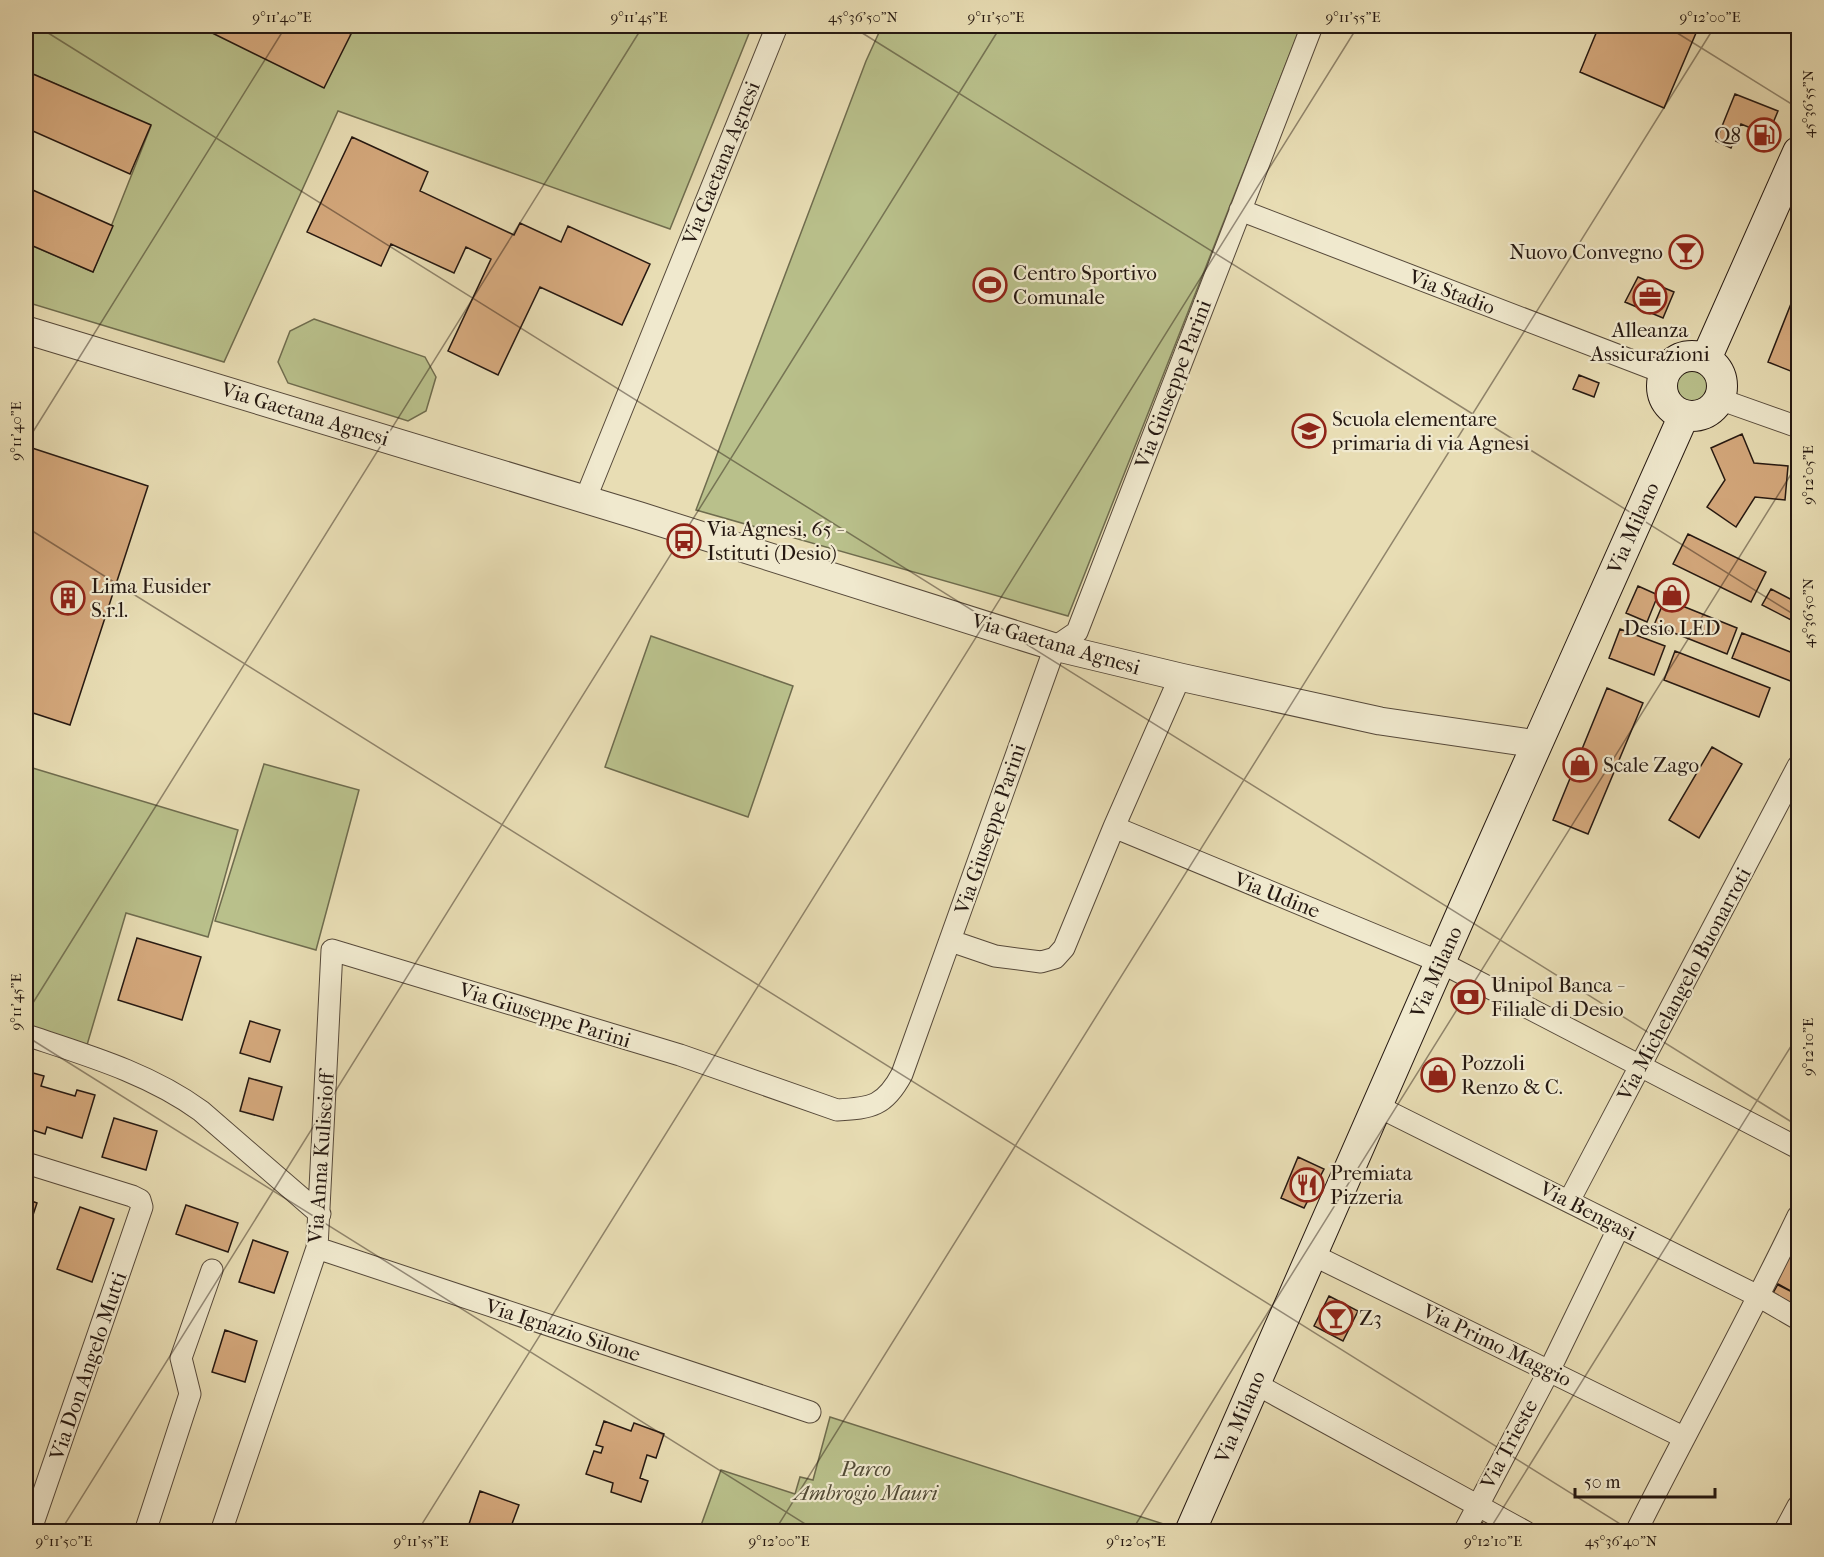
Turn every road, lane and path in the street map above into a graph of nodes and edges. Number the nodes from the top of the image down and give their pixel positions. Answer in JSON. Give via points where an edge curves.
{"nodes":[{"id":1,"x":1312,"y":26,"type":"edge"},
{"id":2,"x":776,"y":29,"type":"edge"},
{"id":3,"x":1798,"y":152,"type":"edge"},
{"id":4,"x":1240,"y":210,"type":"junction"},
{"id":5,"x":26,"y":330,"type":"edge"},
{"id":6,"x":1706,"y":359,"type":"junction"},
{"id":7,"x":1664,"y":373,"type":"junction"},
{"id":8,"x":1719,"y":399,"type":"junction"},
{"id":9,"x":1684,"y":415,"type":"junction"},
{"id":10,"x":1798,"y":427,"type":"edge"},
{"id":11,"x":585,"y":500,"type":"junction"},
{"id":12,"x":1055,"y":647,"type":"junction"},
{"id":13,"x":1180,"y":677,"type":"junction"},
{"id":14,"x":1537,"y":744,"type":"junction"},
{"id":15,"x":1798,"y":766,"type":"edge"},
{"id":16,"x":1114,"y":827,"type":"junction"},
{"id":17,"x":951,"y":940,"type":"junction"},
{"id":18,"x":332,"y":950,"type":"joint"},
{"id":19,"x":1440,"y":962,"type":"junction"},
{"id":20,"x":26,"y":1035,"type":"edge"},
{"id":21,"x":1641,"y":1066,"type":"junction"},
{"id":22,"x":1377,"y":1106,"type":"junction"},
{"id":23,"x":1798,"y":1148,"type":"edge"},
{"id":24,"x":26,"y":1163,"type":"edge"},
{"id":25,"x":1569,"y":1201,"type":"junction"},
{"id":26,"x":320,"y":1214,"type":"junction"},
{"id":27,"x":1798,"y":1216,"type":"edge"},
{"id":28,"x":1619,"y":1227,"type":"junction"},
{"id":29,"x":317,"y":1248,"type":"junction"},
{"id":30,"x":1311,"y":1254,"type":"junction"},
{"id":31,"x":212,"y":1270,"type":"dead end"},
{"id":32,"x":1760,"y":1297,"type":"junction"},
{"id":33,"x":1798,"y":1318,"type":"edge"},
{"id":34,"x":1549,"y":1371,"type":"junction"},
{"id":35,"x":1254,"y":1383,"type":"junction"},
{"id":36,"x":810,"y":1412,"type":"dead end"},
{"id":37,"x":1683,"y":1437,"type":"junction"},
{"id":38,"x":1476,"y":1505,"type":"junction"},
{"id":39,"x":1798,"y":1506,"type":"edge"},
{"id":40,"x":30,"y":1532,"type":"edge"},
{"id":41,"x":145,"y":1532,"type":"edge"},
{"id":42,"x":221,"y":1532,"type":"edge"},
{"id":43,"x":1190,"y":1532,"type":"edge"},
{"id":44,"x":1464,"y":1532,"type":"edge"},
{"id":45,"x":1526,"y":1532,"type":"edge"},
{"id":46,"x":1636,"y":1532,"type":"edge"},
{"id":47,"x":1784,"y":1532,"type":"edge"}],
"edges":[{"from":1,"to":4,"type":"street","name":"Via Giuseppe Parini"},
{"from":2,"to":11,"type":"street","name":"Via Gaetana Agnesi"},
{"from":3,"to":6,"type":"main road"},
{"from":4,"to":7,"type":"street","name":"Via Stadio"},
{"from":4,"to":12,"type":"street","name":"Via Giuseppe Parini","via":[[1077,632]]},
{"from":5,"to":11,"type":"street","name":"Via Gaetana Agnesi"},
{"from":6,"to":7,"type":"main road","via":[[1677,359]]},
{"from":6,"to":8,"type":"main road","via":[[1719,372]]},
{"from":7,"to":9,"type":"main road","via":[[1663,394],[1667,403]]},
{"from":8,"to":9,"type":"main road","via":[[1705,413]]},
{"from":8,"to":10,"type":"street"},
{"from":9,"to":14,"type":"main road","name":"Via Milano"},
{"from":11,"to":12,"type":"street","name":"Via Gaetana Agnesi"},
{"from":12,"to":13,"type":"street","name":"Via Gaetana Agnesi"},
{"from":12,"to":17,"type":"street","name":"Via Giuseppe Parini"},
{"from":13,"to":14,"type":"street","name":"Via Gaetana Agnesi","via":[[1394,723]]},
{"from":13,"to":16,"type":"street"},
{"from":14,"to":19,"type":"main road","name":"Via Milano"},
{"from":15,"to":21,"type":"street","name":"Via Michelangelo Buonarroti"},
{"from":16,"to":17,"type":"street","via":[[1064,948],[1055,958],[1041,962],[995,956]]},
{"from":16,"to":19,"type":"street","name":"Via Udine"},
{"from":17,"to":18,"type":"street","name":"Via Giuseppe Parini","via":[[903,1074],[893,1091],[876,1104],[837,1110],[680,1055]]},
{"from":18,"to":26,"type":"street","name":"Via Anna Kuliscioff"},
{"from":19,"to":21,"type":"street","name":"Via Udine"},
{"from":19,"to":22,"type":"main road","name":"Via Milano"},
{"from":20,"to":26,"type":"street","via":[[120,1067],[182,1097]]},
{"from":21,"to":23,"type":"street","name":"Via Udine"},
{"from":21,"to":25,"type":"street","name":"Via Michelangelo Buonarroti"},
{"from":22,"to":25,"type":"street","name":"Via Bengasi"},
{"from":22,"to":30,"type":"main road","name":"Via Milano"},
{"from":24,"to":40,"type":"street","name":"Via Don Angelo Mutti","via":[[140,1200],[142,1207]]},
{"from":25,"to":28,"type":"street","name":"Via Bengasi"},
{"from":26,"to":29,"type":"street","name":"Via Anna Kuliscioff"},
{"from":27,"to":32,"type":"street"},
{"from":28,"to":32,"type":"street","name":"Via Bengasi"},
{"from":28,"to":34,"type":"street","name":"Via Trieste"},
{"from":29,"to":36,"type":"street","name":"Via Ignazio Silone"},
{"from":29,"to":42,"type":"street","name":"Via Anna Kuliscioff"},
{"from":30,"to":34,"type":"street","name":"Via Primo Maggio"},
{"from":30,"to":35,"type":"main road","name":"Via Milano"},
{"from":31,"to":41,"type":"street","via":[[181,1358],[190,1394]]},
{"from":32,"to":33,"type":"street","name":"Via Bengasi"},
{"from":32,"to":37,"type":"street"},
{"from":34,"to":37,"type":"street","name":"Via Primo Maggio"},
{"from":34,"to":38,"type":"street","name":"Via Trieste"},
{"from":35,"to":38,"type":"street"},
{"from":35,"to":43,"type":"main road","name":"Via Milano"},
{"from":37,"to":46,"type":"street"},
{"from":38,"to":44,"type":"street","name":"Via Trieste"},
{"from":38,"to":45,"type":"street"},
{"from":39,"to":47,"type":"street"}]}
